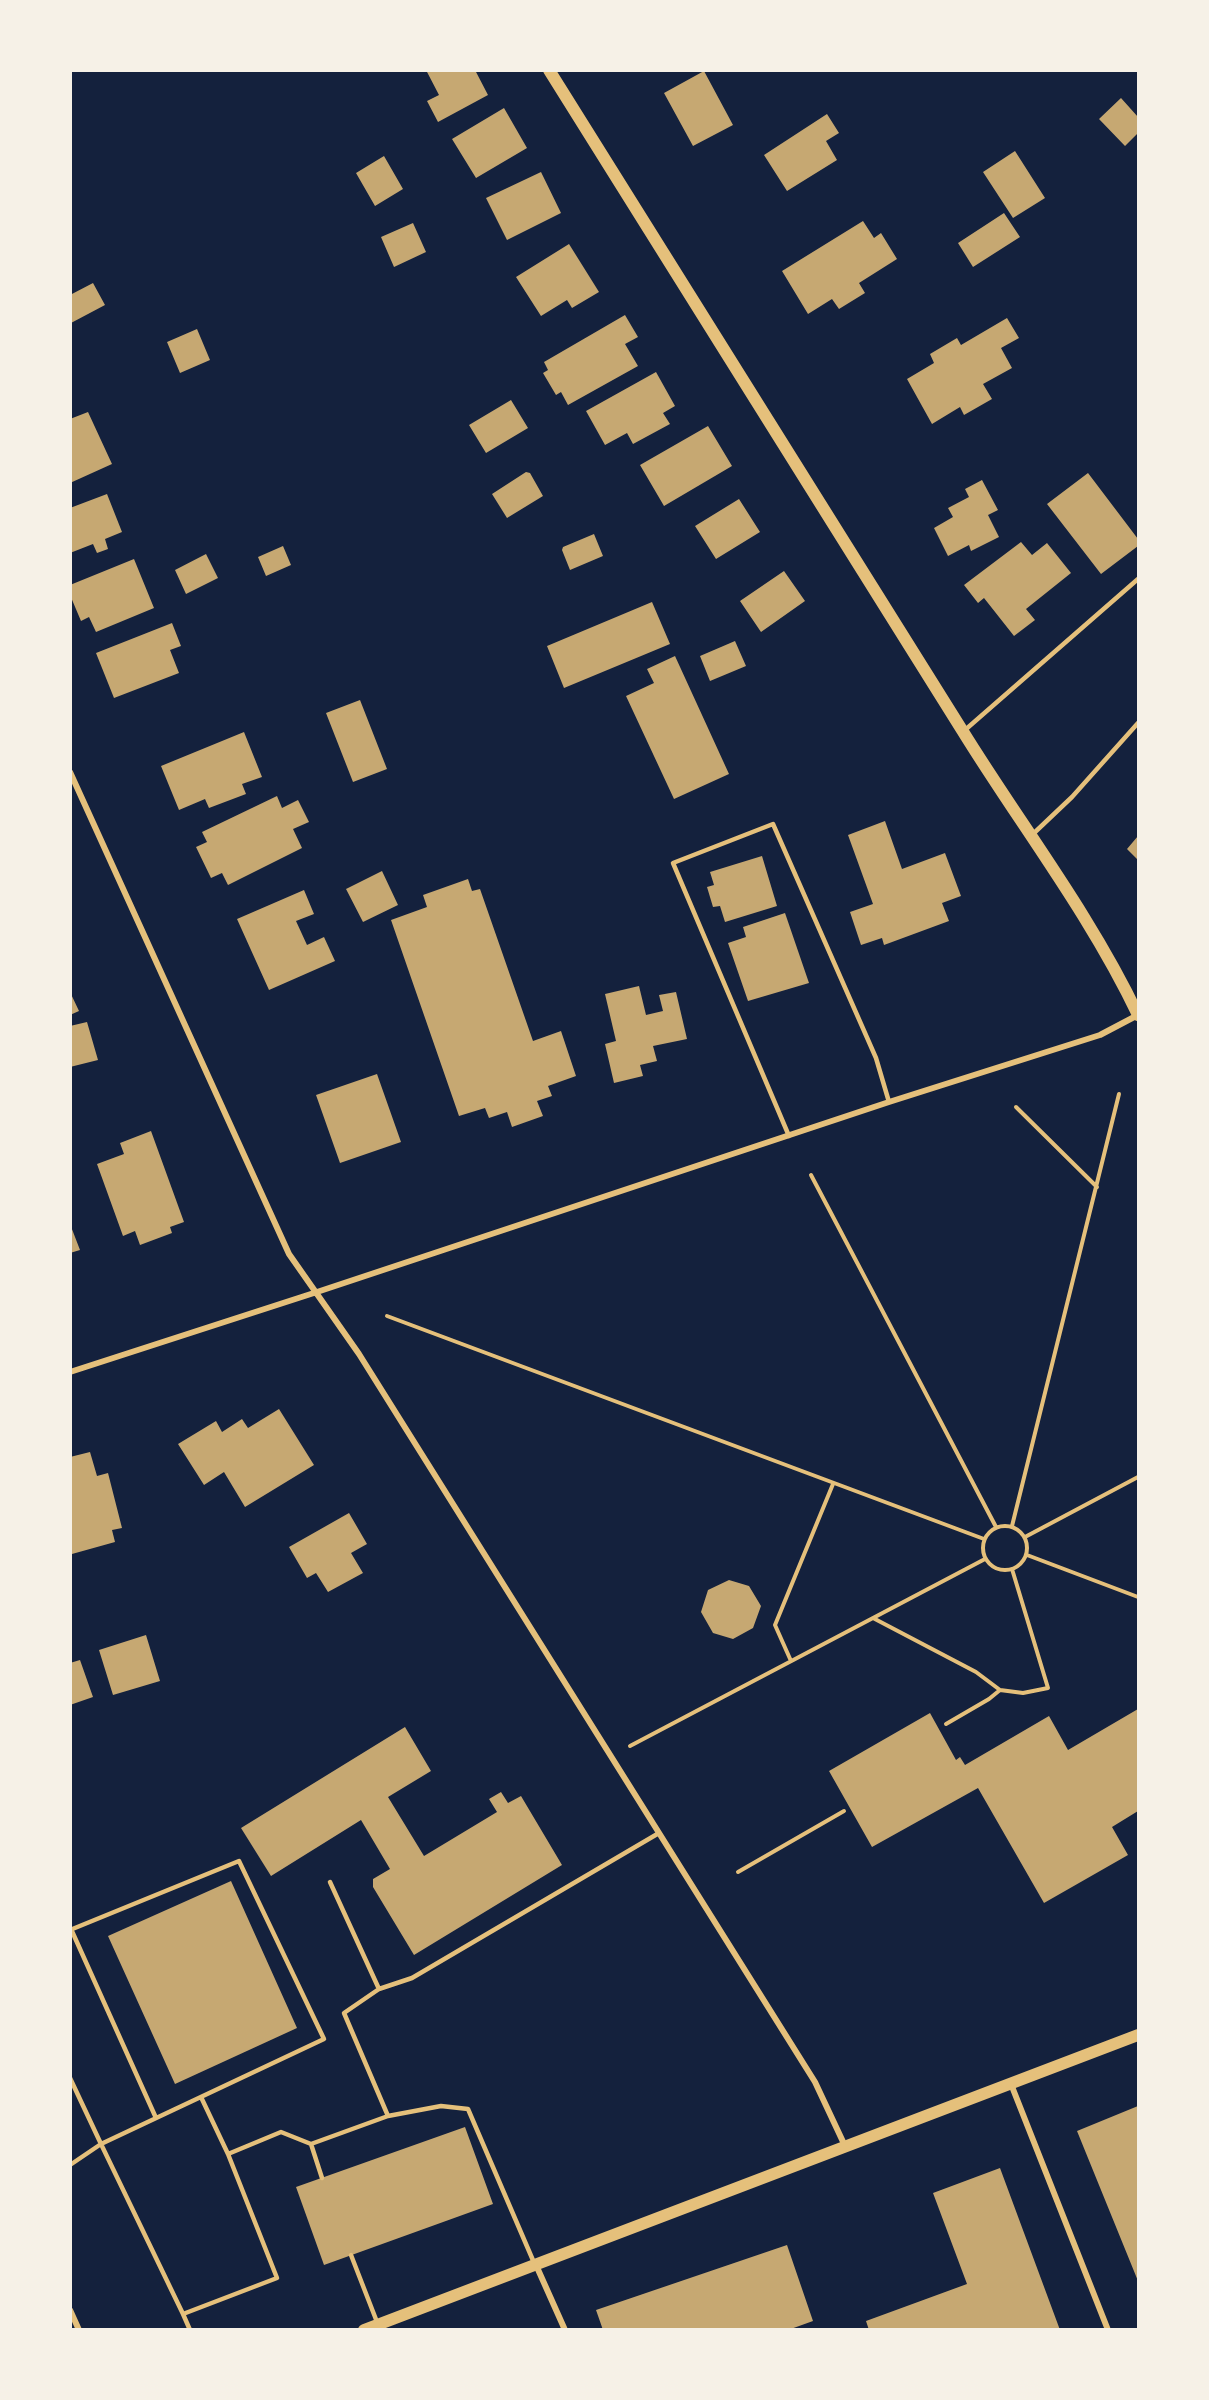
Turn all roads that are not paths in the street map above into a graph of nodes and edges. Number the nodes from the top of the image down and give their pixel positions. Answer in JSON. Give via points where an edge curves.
{"nodes":[{"id":1,"x":549,"y":70,"type":"edge"},
{"id":2,"x":1138,"y":579,"type":"edge"},
{"id":3,"x":1138,"y":723,"type":"edge"},
{"id":4,"x":963,"y":732,"type":"junction"},
{"id":5,"x":70,"y":772,"type":"edge"},
{"id":6,"x":1031,"y":837,"type":"junction"},
{"id":7,"x":1138,"y":1015,"type":"edge"},
{"id":8,"x":889,"y":1102,"type":"junction"},
{"id":9,"x":789,"y":1136,"type":"junction"},
{"id":10,"x":317,"y":1292,"type":"junction"},
{"id":11,"x":70,"y":1372,"type":"edge"},
{"id":12,"x":659,"y":1833,"type":"junction"},
{"id":13,"x":330,"y":1882,"type":"dead end"},
{"id":14,"x":71,"y":1930,"type":"edge"},
{"id":15,"x":379,"y":1989,"type":"junction"},
{"id":16,"x":1138,"y":2035,"type":"edge"},
{"id":17,"x":70,"y":2078,"type":"edge"},
{"id":18,"x":1011,"y":2084,"type":"junction"},
{"id":19,"x":201,"y":2097,"type":"junction"},
{"id":20,"x":388,"y":2116,"type":"junction"},
{"id":21,"x":156,"y":2118,"type":"junction"},
{"id":22,"x":101,"y":2144,"type":"junction"},
{"id":23,"x":310,"y":2144,"type":"junction"},
{"id":24,"x":846,"y":2146,"type":"junction"},
{"id":25,"x":228,"y":2154,"type":"junction"},
{"id":26,"x":70,"y":2165,"type":"edge"},
{"id":27,"x":322,"y":2178,"type":"dead end"},
{"id":28,"x":351,"y":2255,"type":"dead end"},
{"id":29,"x":535,"y":2265,"type":"junction"},
{"id":30,"x":70,"y":2310,"type":"edge"},
{"id":31,"x":183,"y":2314,"type":"junction"},
{"id":32,"x":378,"y":2324,"type":"junction"},
{"id":33,"x":79,"y":2330,"type":"edge"},
{"id":34,"x":190,"y":2330,"type":"edge"},
{"id":35,"x":364,"y":2330,"type":"edge"},
{"id":36,"x":565,"y":2330,"type":"edge"},
{"id":37,"x":1108,"y":2330,"type":"edge"}],
"edges":[{"from":1,"to":4,"type":"main road"},
{"from":2,"to":4,"type":"lane"},
{"from":3,"to":6,"type":"lane"},
{"from":4,"to":6,"type":"main road"},
{"from":5,"to":10,"type":"street","via":[[289,1254]]},
{"from":6,"to":7,"type":"main road","via":[[1118,972]]},
{"from":7,"to":8,"type":"street","via":[[1100,1035]]},
{"from":8,"to":9,"type":"street"},
{"from":8,"to":9,"type":"lane","via":[[876,1058],[773,824],[673,863]]},
{"from":9,"to":10,"type":"street"},
{"from":10,"to":11,"type":"street"},
{"from":10,"to":12,"type":"street"},
{"from":12,"to":15,"type":"lane","via":[[412,1978]]},
{"from":12,"to":24,"type":"street","via":[[814,2082]]},
{"from":13,"to":15,"type":"lane"},
{"from":14,"to":19,"type":"lane","via":[[239,1861],[324,2039]]},
{"from":14,"to":21,"type":"lane"},
{"from":15,"to":20,"type":"lane","via":[[344,2013]]},
{"from":16,"to":18,"type":"main road"},
{"from":17,"to":22,"type":"lane"},
{"from":18,"to":24,"type":"main road"},
{"from":18,"to":37,"type":"street"},
{"from":19,"to":21,"type":"lane"},
{"from":19,"to":25,"type":"lane"},
{"from":20,"to":23,"type":"lane"},
{"from":20,"to":29,"type":"lane","via":[[441,2106],[468,2109]]},
{"from":21,"to":22,"type":"lane"},
{"from":22,"to":26,"type":"lane"},
{"from":22,"to":31,"type":"lane"},
{"from":23,"to":25,"type":"lane","via":[[281,2132]]},
{"from":23,"to":27,"type":"lane"},
{"from":24,"to":29,"type":"main road"},
{"from":25,"to":31,"type":"lane","via":[[277,2278]]},
{"from":28,"to":32,"type":"lane"},
{"from":29,"to":32,"type":"main road"},
{"from":29,"to":36,"type":"street"},
{"from":30,"to":33,"type":"street"},
{"from":31,"to":34,"type":"lane"},
{"from":32,"to":35,"type":"main road"}]}
